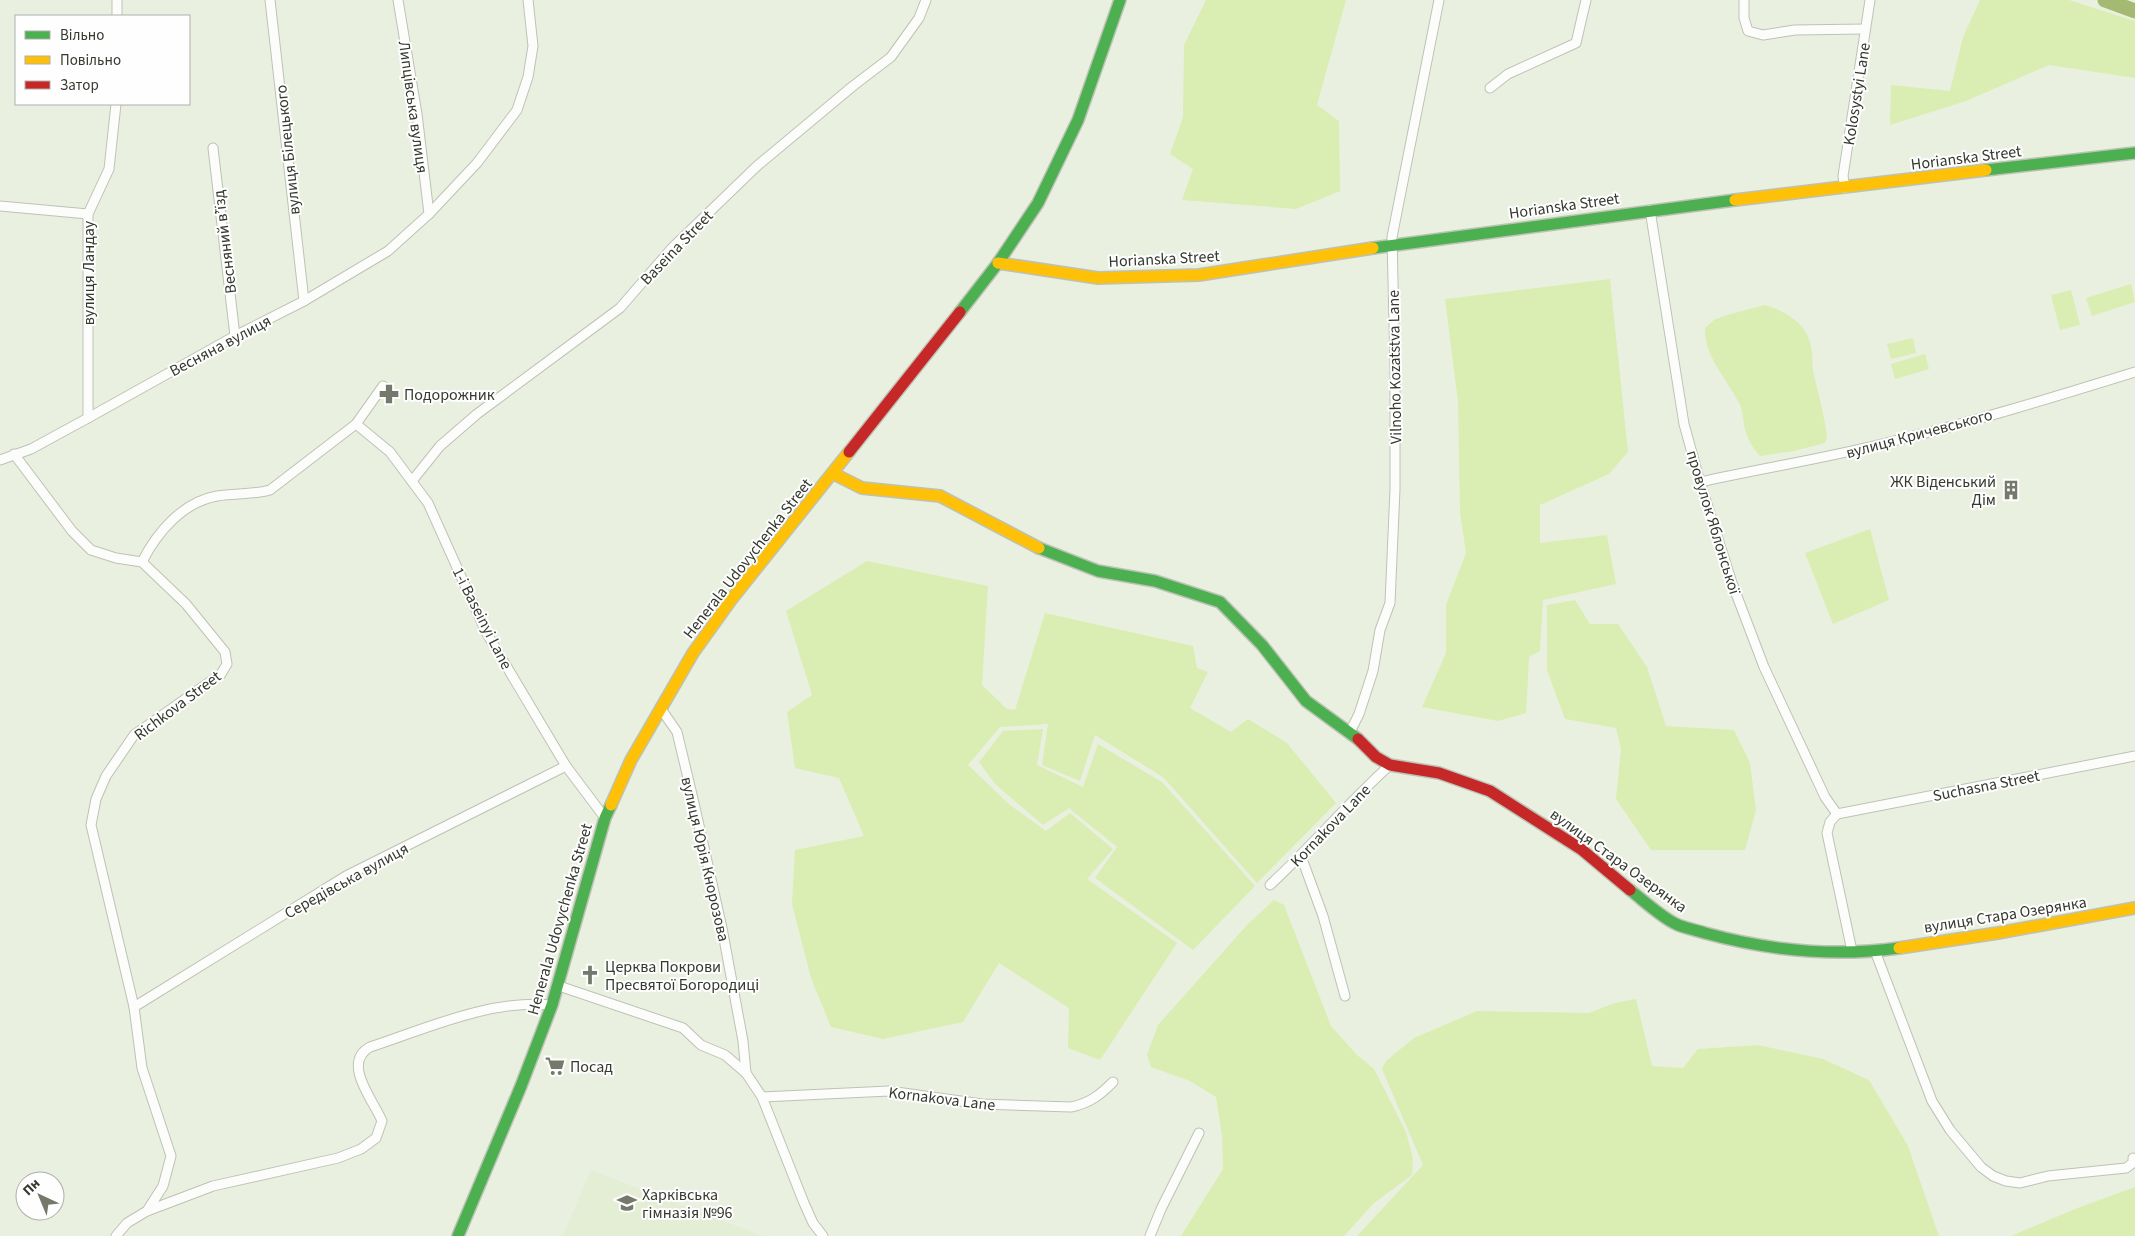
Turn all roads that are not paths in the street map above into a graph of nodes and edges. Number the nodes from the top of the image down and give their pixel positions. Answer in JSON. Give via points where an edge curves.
{"nodes":[{"id":1,"x":117,"y":0,"type":"edge"},
{"id":2,"x":270,"y":0,"type":"edge"},
{"id":3,"x":398,"y":0,"type":"edge"},
{"id":4,"x":528,"y":0,"type":"edge"},
{"id":5,"x":926,"y":0,"type":"edge"},
{"id":6,"x":1120,"y":0,"type":"edge"},
{"id":7,"x":1439,"y":0,"type":"edge"},
{"id":8,"x":1586,"y":0,"type":"edge"},
{"id":9,"x":1744,"y":0,"type":"edge"},
{"id":10,"x":1870,"y":0,"type":"edge"},
{"id":11,"x":117,"y":15,"type":"edge"},
{"id":12,"x":1865,"y":29,"type":"junction"},
{"id":13,"x":1490,"y":88,"type":"dead end"},
{"id":14,"x":116,"y":105,"type":"edge"},
{"id":15,"x":213,"y":148,"type":"dead end"},
{"id":16,"x":2135,"y":153,"type":"edge"},
{"id":17,"x":1845,"y":188,"type":"junction"},
{"id":18,"x":0,"y":206,"type":"edge"},
{"id":19,"x":1650,"y":210,"type":"junction"},
{"id":20,"x":88,"y":214,"type":"junction"},
{"id":21,"x":429,"y":214,"type":"junction"},
{"id":22,"x":1392,"y":245,"type":"junction"},
{"id":23,"x":998,"y":263,"type":"junction"},
{"id":24,"x":304,"y":301,"type":"junction"},
{"id":25,"x":235,"y":336,"type":"junction"},
{"id":26,"x":2135,"y":372,"type":"edge"},
{"id":27,"x":383,"y":386,"type":"dead end"},
{"id":28,"x":88,"y":418,"type":"junction"},
{"id":29,"x":356,"y":424,"type":"junction"},
{"id":30,"x":14,"y":454,"type":"junction"},
{"id":31,"x":0,"y":460,"type":"edge"},
{"id":32,"x":834,"y":474,"type":"junction"},
{"id":33,"x":412,"y":481,"type":"junction"},
{"id":34,"x":1700,"y":482,"type":"junction"},
{"id":35,"x":142,"y":562,"type":"junction"},
{"id":36,"x":661,"y":709,"type":"junction"},
{"id":37,"x":1350,"y":732,"type":"junction"},
{"id":38,"x":2135,"y":756,"type":"edge"},
{"id":39,"x":1390,"y":765,"type":"junction"},
{"id":40,"x":566,"y":766,"type":"junction"},
{"id":41,"x":1837,"y":814,"type":"junction"},
{"id":42,"x":605,"y":818,"type":"junction"},
{"id":43,"x":1301,"y":856,"type":"junction"},
{"id":44,"x":1270,"y":884,"type":"dead end"},
{"id":45,"x":2135,"y":908,"type":"edge"},
{"id":46,"x":1852,"y":951,"type":"junction"},
{"id":47,"x":1875,"y":952,"type":"junction"},
{"id":48,"x":559,"y":986,"type":"junction"},
{"id":49,"x":1346,"y":996,"type":"dead end"},
{"id":50,"x":134,"y":1006,"type":"junction"},
{"id":51,"x":552,"y":1006,"type":"junction"},
{"id":52,"x":746,"y":1073,"type":"junction"},
{"id":53,"x":1113,"y":1082,"type":"dead end"},
{"id":54,"x":762,"y":1096,"type":"junction"},
{"id":55,"x":1199,"y":1133,"type":"dead end"},
{"id":56,"x":2133,"y":1158,"type":"dead end"},
{"id":57,"x":147,"y":1211,"type":"junction"},
{"id":58,"x":116,"y":1236,"type":"edge"},
{"id":59,"x":458,"y":1236,"type":"edge"},
{"id":60,"x":823,"y":1236,"type":"edge"},
{"id":61,"x":1150,"y":1236,"type":"edge"}],
"edges":[{"from":1,"to":11,"type":"street"},
{"from":2,"to":24,"type":"street","name":"вулиця Білецького"},
{"from":3,"to":21,"type":"street","name":"Липцівська вулиця"},
{"from":4,"to":21,"type":"street","name":"Весняна вулиця","via":[[533,46],[528,77],[517,110],[477,163]]},
{"from":5,"to":33,"type":"street","name":"Baseina Street","via":[[919,18],[891,57],[758,166],[672,248],[620,308],[478,414],[440,446]]},
{"from":6,"to":23,"type":"street","name":"Henerala Udovychenka Street","via":[[1078,120],[1061,158],[1038,203]]},
{"from":7,"to":22,"type":"street","name":"Vilnoho Kozatstva Lane"},
{"from":8,"to":13,"type":"street","via":[[1576,43],[1508,74]]},
{"from":9,"to":12,"type":"street","via":[[1748,31],[1763,35],[1796,30]]},
{"from":10,"to":12,"type":"street","name":"Kolosystyi Lane"},
{"from":12,"to":17,"type":"street","name":"Kolosystyi Lane","via":[[1843,176]]},
{"from":14,"to":20,"type":"street","name":"вулиця Ландау","via":[[109,169]]},
{"from":15,"to":25,"type":"street","name":"Весняний вʼїзд"},
{"from":16,"to":17,"type":"street","name":"Horianska Street"},
{"from":17,"to":19,"type":"street","name":"Horianska Street"},
{"from":18,"to":20,"type":"street"},
{"from":19,"to":22,"type":"street","name":"Horianska Street"},
{"from":19,"to":34,"type":"street","name":"провулок Яблонської","via":[[1684,424]]},
{"from":20,"to":28,"type":"street","name":"вулиця Ландау"},
{"from":21,"to":24,"type":"street","name":"Весняна вулиця","via":[[388,251]]},
{"from":22,"to":23,"type":"street","name":"Horianska Street","via":[[1199,276],[1098,278]]},
{"from":22,"to":37,"type":"street","name":"Vilnoho Kozatstva Lane","via":[[1395,479],[1390,604],[1380,630],[1373,671]]},
{"from":23,"to":32,"type":"street","name":"Henerala Udovychenka Street"},
{"from":24,"to":25,"type":"street","name":"Весняна вулиця"},
{"from":25,"to":28,"type":"street","name":"Весняна вулиця"},
{"from":26,"to":34,"type":"street","name":"вулиця Кричевського","via":[[1899,440],[1812,461]]},
{"from":27,"to":29,"type":"street"},
{"from":28,"to":30,"type":"street","name":"Весняна вулиця","via":[[31,449]]},
{"from":29,"to":33,"type":"street","name":"1-i Baseinyi Lane","via":[[390,452]]},
{"from":29,"to":35,"type":"street","via":[[270,490],[218,496],[189,505],[167,526]]},
{"from":30,"to":31,"type":"street","name":"Весняна вулиця"},
{"from":30,"to":35,"type":"street","via":[[72,531],[91,550]]},
{"from":32,"to":36,"type":"street","name":"Henerala Udovychenka Street","via":[[731,600],[693,653]]},
{"from":32,"to":37,"type":"street","via":[[862,488],[940,496],[1041,549],[1098,571],[1155,581],[1220,602],[1262,645],[1306,701]]},
{"from":33,"to":40,"type":"street","name":"1-i Baseinyi Lane","via":[[428,503],[486,632]]},
{"from":34,"to":41,"type":"street","name":"провулок Яблонської","via":[[1732,583],[1764,667],[1825,798]]},
{"from":35,"to":50,"type":"street","name":"Richkova Street","via":[[186,604],[222,647],[227,658],[221,674],[134,735],[106,776],[96,799],[91,825]]},
{"from":36,"to":42,"type":"street","name":"Henerala Udovychenka Street","via":[[631,760]]},
{"from":36,"to":52,"type":"street","name":"вулиця Юрія Кнорозова","via":[[677,732],[694,803],[722,928]]},
{"from":37,"to":39,"type":"street"},
{"from":38,"to":41,"type":"street","name":"Suchasna Street"},
{"from":39,"to":43,"type":"street","name":"Kornakova Lane"},
{"from":39,"to":46,"type":"street","name":"вулиця Стара Озерянка","via":[[1439,773],[1490,791],[1581,849],[1618,882],[1675,924],[1766,946]]},
{"from":40,"to":42,"type":"street","name":"1-i Baseinyi Lane"},
{"from":40,"to":50,"type":"street","name":"Середівська вулиця","via":[[346,876]]},
{"from":41,"to":46,"type":"street","via":[[1827,833]]},
{"from":42,"to":48,"type":"street","name":"Henerala Udovychenka Street"},
{"from":43,"to":44,"type":"street","name":"Kornakova Lane"},
{"from":43,"to":49,"type":"street","via":[[1323,916]]},
{"from":45,"to":47,"type":"street","name":"вулиця Стара Озерянка"},
{"from":46,"to":47,"type":"street","name":"вулиця Стара Озерянка"},
{"from":47,"to":56,"type":"street","via":[[1932,1100],[1950,1130],[1980,1167],[1993,1176],[2020,1183],[2048,1176],[2126,1168],[2133,1163]]},
{"from":48,"to":51,"type":"street","name":"Henerala Udovychenka Street"},
{"from":48,"to":52,"type":"street","via":[[683,1028],[700,1045],[724,1055]]},
{"from":50,"to":57,"type":"street","name":"Richkova Street","via":[[142,1068],[171,1156],[164,1186]]},
{"from":51,"to":57,"type":"street","via":[[530,1003],[475,1013],[370,1047],[360,1054],[357,1066],[382,1122],[369,1145],[338,1158],[213,1186]]},
{"from":51,"to":59,"type":"street","name":"Henerala Udovychenka Street"},
{"from":52,"to":54,"type":"street","name":"вулиця Юрія Кнорозова"},
{"from":53,"to":54,"type":"street","name":"Kornakova Lane","via":[[1096,1098],[1084,1105],[1071,1107],[982,1104],[889,1091]]},
{"from":54,"to":60,"type":"street","name":"вулиця Юрія Кнорозова","via":[[804,1203]]},
{"from":55,"to":61,"type":"street"},
{"from":57,"to":58,"type":"street","via":[[127,1223]]}]}
